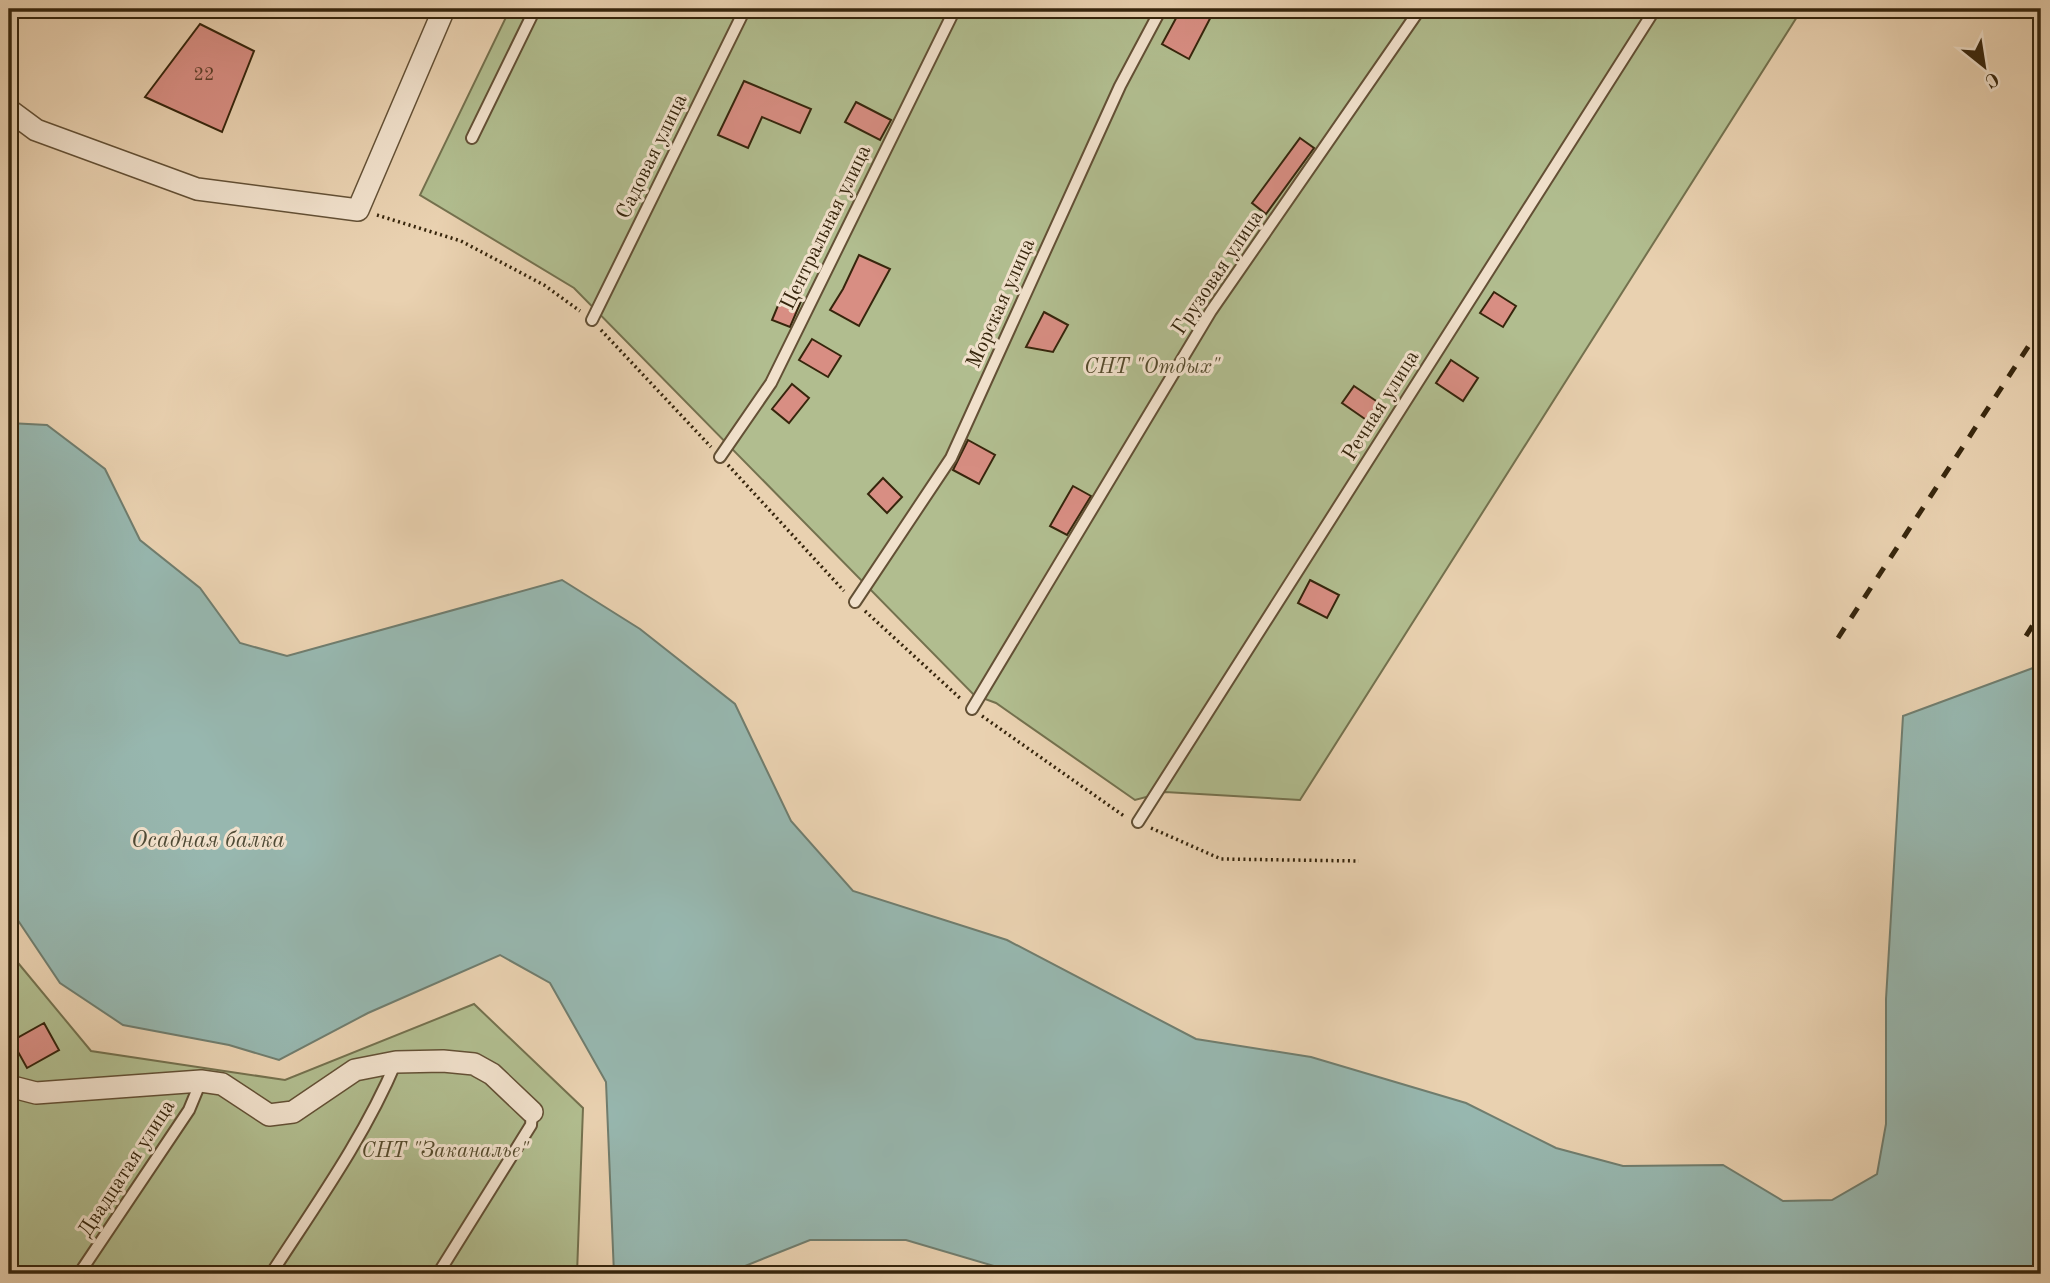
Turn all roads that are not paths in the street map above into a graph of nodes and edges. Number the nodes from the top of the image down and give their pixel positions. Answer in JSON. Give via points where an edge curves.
{"nodes":[{"id":1,"x":444,"y":9,"type":"edge"},
{"id":2,"x":536,"y":9,"type":"edge"},
{"id":3,"x":745,"y":9,"type":"edge"},
{"id":4,"x":955,"y":9,"type":"edge"},
{"id":5,"x":1161,"y":9,"type":"edge"},
{"id":6,"x":1420,"y":9,"type":"edge"},
{"id":7,"x":1655,"y":9,"type":"edge"},
{"id":8,"x":9,"y":110,"type":"edge"},
{"id":9,"x":472,"y":138,"type":"dead end"},
{"id":10,"x":592,"y":320,"type":"road end"},
{"id":11,"x":720,"y":457,"type":"road end"},
{"id":12,"x":855,"y":602,"type":"road end"},
{"id":13,"x":972,"y":709,"type":"road end"},
{"id":14,"x":1138,"y":822,"type":"road end"},
{"id":15,"x":396,"y":1062,"type":"junction"},
{"id":16,"x":201,"y":1081,"type":"junction"},
{"id":17,"x":9,"y":1086,"type":"edge"},
{"id":18,"x":532,"y":1112,"type":"joint"},
{"id":19,"x":79,"y":1274,"type":"edge"},
{"id":20,"x":271,"y":1274,"type":"edge"},
{"id":21,"x":438,"y":1274,"type":"edge"}],
"edges":[{"from":1,"to":8,"type":"street","via":[[358,209],[197,189],[36,130]]},
{"from":2,"to":9,"type":"lane"},
{"from":3,"to":10,"type":"lane","name":"Садовая улица"},
{"from":4,"to":11,"type":"lane","name":"Центральная улица","via":[[771,383]]},
{"from":5,"to":12,"type":"lane","name":"Морская улица","via":[[1120,86],[951,458]]},
{"from":6,"to":13,"type":"lane","name":"Грузовая улица","via":[[1211,311]]},
{"from":7,"to":14,"type":"lane","name":"Речная улица"},
{"from":15,"to":16,"type":"street","via":[[355,1069],[293,1112],[269,1115],[222,1084]]},
{"from":15,"to":18,"type":"street","via":[[474,1064],[492,1074]]},
{"from":15,"to":20,"type":"lane","via":[[342,1163]]},
{"from":16,"to":17,"type":"street","via":[[36,1093]]},
{"from":16,"to":19,"type":"lane","name":"Двадцатая улица","via":[[189,1110]]},
{"from":18,"to":21,"type":"lane","via":[[531,1125]]}]}
